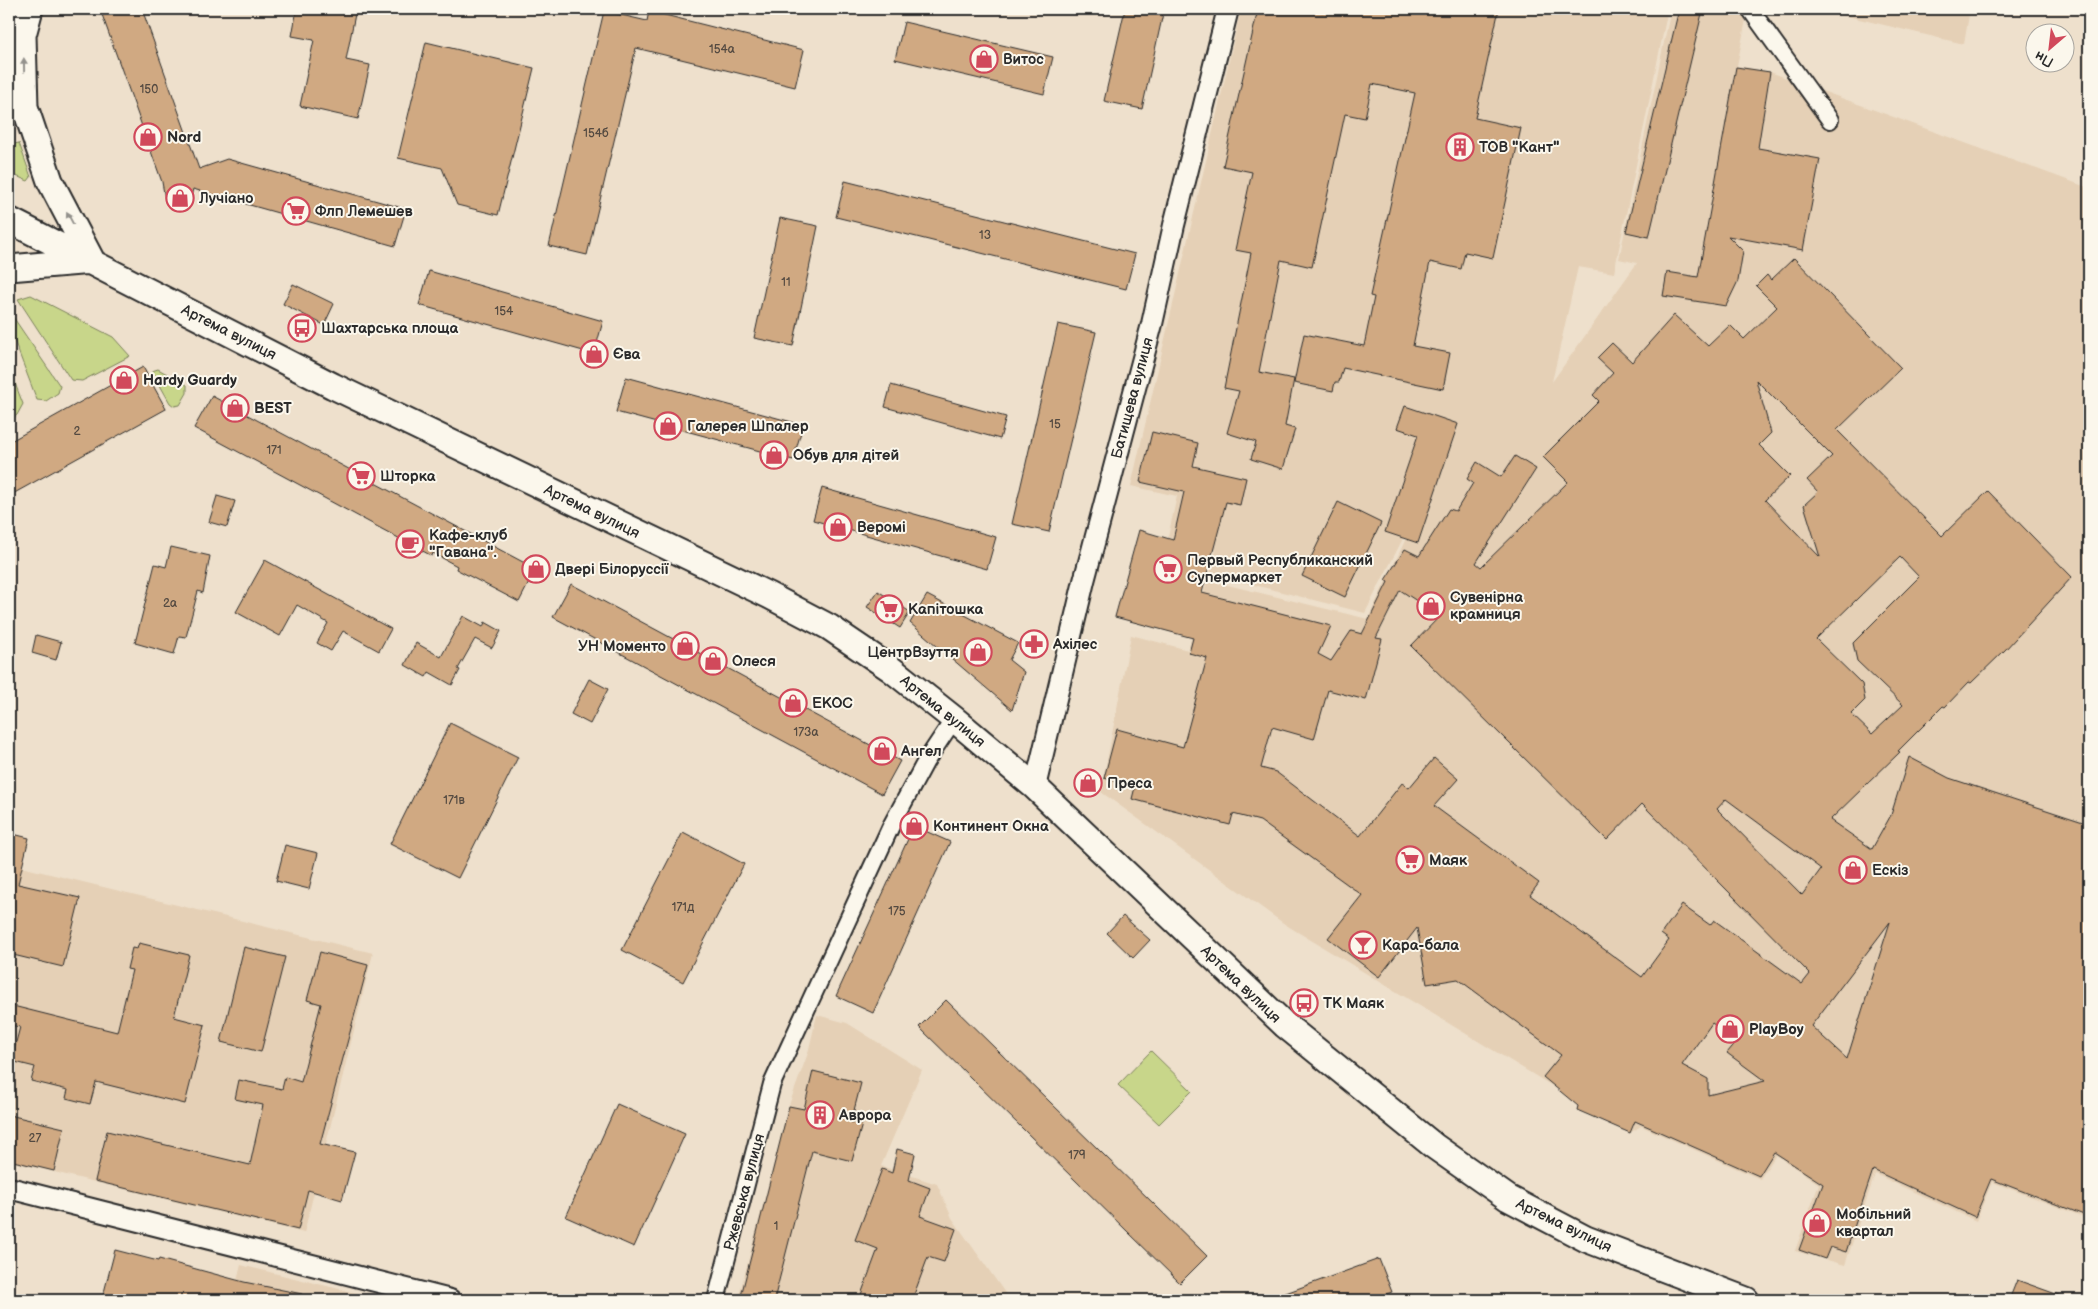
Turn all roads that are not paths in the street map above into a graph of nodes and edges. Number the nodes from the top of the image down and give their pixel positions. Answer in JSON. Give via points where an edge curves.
{"nodes":[{"id":1,"x":30,"y":9,"type":"edge"},
{"id":2,"x":1228,"y":9,"type":"edge"},
{"id":3,"x":1750,"y":9,"type":"edge"},
{"id":4,"x":1830,"y":120,"type":"dead end"},
{"id":5,"x":15,"y":221,"type":"edge"},
{"id":6,"x":92,"y":261,"type":"junction"},
{"id":7,"x":9,"y":268,"type":"edge"},
{"id":8,"x":954,"y":719,"type":"junction"},
{"id":9,"x":1035,"y":788,"type":"junction"},
{"id":10,"x":9,"y":1188,"type":"edge"},
{"id":11,"x":450,"y":1300,"type":"edge"},
{"id":12,"x":716,"y":1300,"type":"edge"},
{"id":13,"x":1746,"y":1300,"type":"edge"}],
"edges":[{"from":6,"to":1,"type":"main road","one_way":true,"via":[[50,181],[25,108],[23,35]]},
{"from":2,"to":9,"type":"street","name":"Батищева вулиця"},
{"from":3,"to":4,"type":"street"},
{"from":5,"to":6,"type":"main road","name":"Артема вулиця"},
{"from":6,"to":7,"type":"main road"},
{"from":6,"to":8,"type":"main road","name":"Артема вулиця","via":[[326,382],[829,627],[891,668]]},
{"from":8,"to":9,"type":"main road","name":"Артема вулиця"},
{"from":8,"to":12,"type":"street","name":"Ржевська вулиця","via":[[926,761],[891,826],[772,1084]]},
{"from":9,"to":13,"type":"main road","name":"Артема вулиця","via":[[1285,1025],[1434,1146],[1508,1198],[1586,1238]]},
{"from":10,"to":11,"type":"street"}]}
